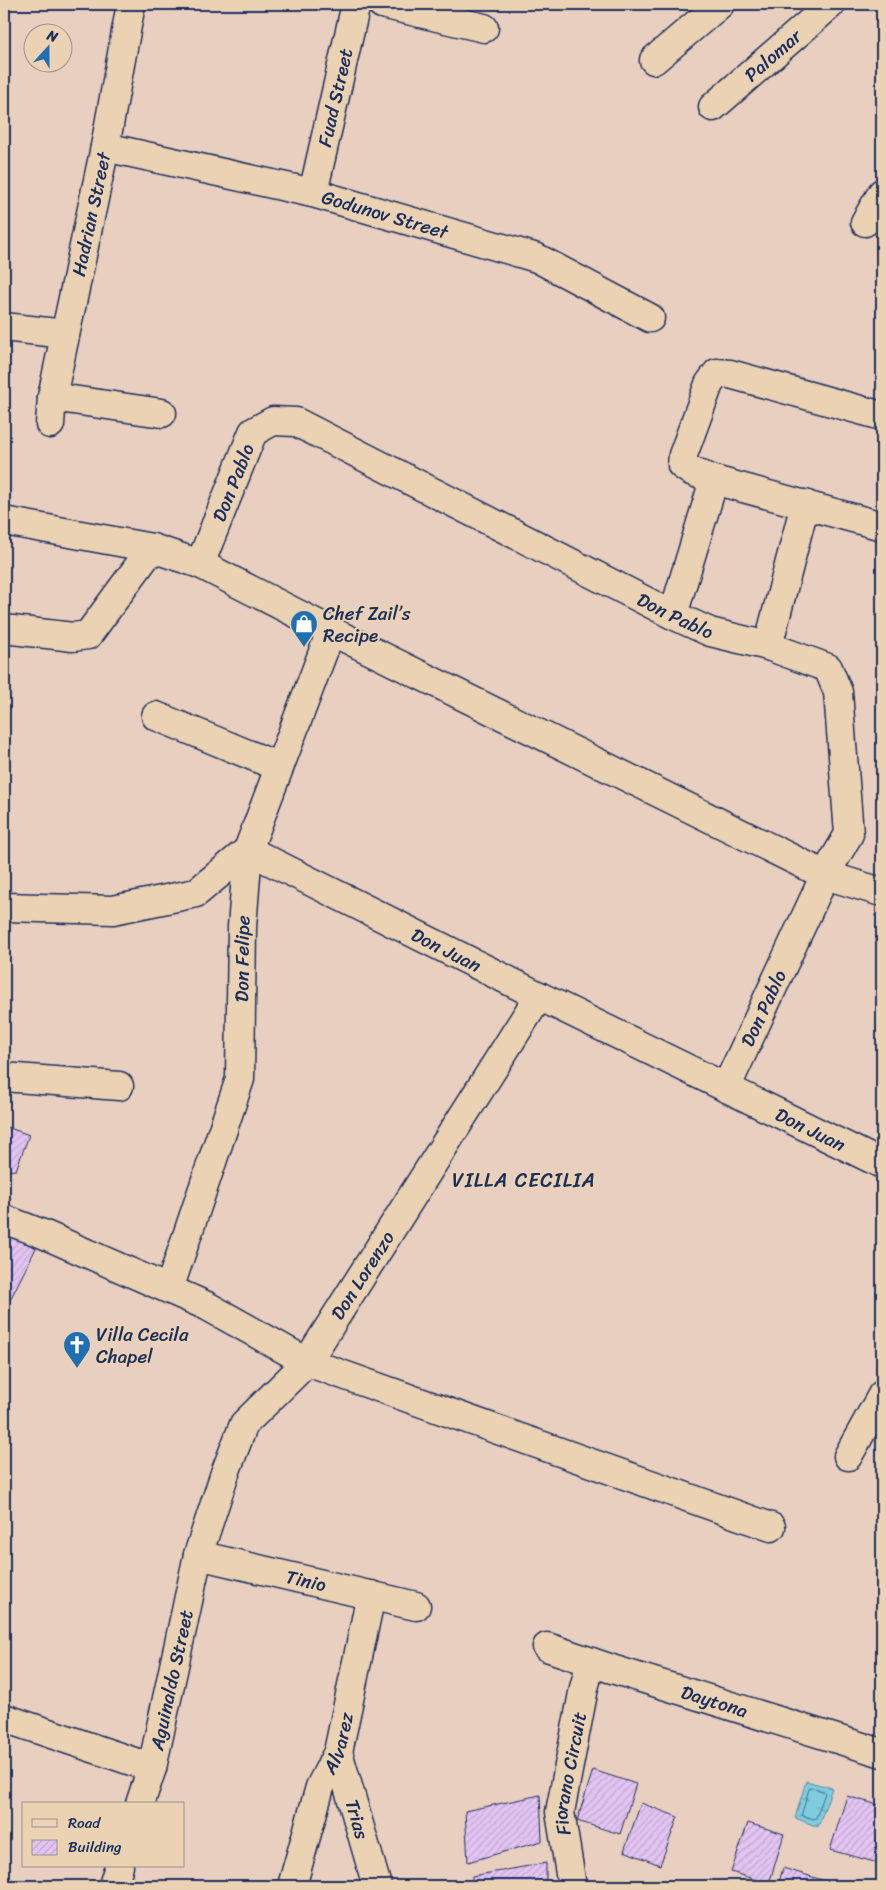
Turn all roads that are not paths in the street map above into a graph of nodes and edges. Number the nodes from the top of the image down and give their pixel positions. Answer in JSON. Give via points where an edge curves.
{"nodes":[{"id":1,"x":131,"y":4,"type":"edge"},
{"id":2,"x":356,"y":4,"type":"edge"},
{"id":3,"x":382,"y":4,"type":"edge"},
{"id":4,"x":720,"y":4,"type":"edge"},
{"id":5,"x":831,"y":4,"type":"edge"},
{"id":6,"x":484,"y":28,"type":"dead end"},
{"id":7,"x":654,"y":60,"type":"dead end"},
{"id":8,"x":713,"y":107,"type":"dead end"},
{"id":9,"x":105,"y":147,"type":"junction"},
{"id":10,"x":313,"y":193,"type":"junction"},
{"id":11,"x":882,"y":193,"type":"edge"},
{"id":12,"x":865,"y":222,"type":"dead end"},
{"id":13,"x":650,"y":318,"type":"dead end"},
{"id":14,"x":4,"y":327,"type":"edge"},
{"id":15,"x":65,"y":334,"type":"junction"},
{"id":16,"x":52,"y":397,"type":"junction"},
{"id":17,"x":162,"y":413,"type":"dead end"},
{"id":18,"x":882,"y":416,"type":"edge"},
{"id":19,"x":50,"y":424,"type":"dead end"},
{"id":20,"x":714,"y":480,"type":"junction"},
{"id":21,"x":805,"y":504,"type":"junction"},
{"id":22,"x":4,"y":521,"type":"edge"},
{"id":23,"x":882,"y":526,"type":"edge"},
{"id":24,"x":152,"y":548,"type":"junction"},
{"id":25,"x":200,"y":564,"type":"junction"},
{"id":26,"x":672,"y":615,"type":"junction"},
{"id":27,"x":4,"y":629,"type":"edge"},
{"id":28,"x":331,"y":631,"type":"junction"},
{"id":29,"x":768,"y":646,"type":"junction"},
{"id":30,"x":156,"y":716,"type":"dead end"},
{"id":31,"x":279,"y":767,"type":"junction"},
{"id":32,"x":248,"y":850,"type":"junction"},
{"id":33,"x":826,"y":875,"type":"junction"},
{"id":34,"x":882,"y":890,"type":"edge"},
{"id":35,"x":4,"y":907,"type":"edge"},
{"id":36,"x":539,"y":996,"type":"junction"},
{"id":37,"x":4,"y":1077,"type":"edge"},
{"id":38,"x":120,"y":1086,"type":"dead end"},
{"id":39,"x":726,"y":1088,"type":"junction"},
{"id":40,"x":882,"y":1164,"type":"edge"},
{"id":41,"x":4,"y":1219,"type":"edge"},
{"id":42,"x":169,"y":1289,"type":"junction"},
{"id":43,"x":307,"y":1362,"type":"junction"},
{"id":44,"x":882,"y":1395,"type":"edge"},
{"id":45,"x":848,"y":1456,"type":"dead end"},
{"id":46,"x":771,"y":1527,"type":"dead end"},
{"id":47,"x":198,"y":1555,"type":"junction"},
{"id":48,"x":372,"y":1595,"type":"junction"},
{"id":49,"x":416,"y":1606,"type":"dead end"},
{"id":50,"x":547,"y":1647,"type":"dead end"},
{"id":51,"x":591,"y":1662,"type":"junction"},
{"id":52,"x":4,"y":1718,"type":"edge"},
{"id":53,"x":338,"y":1752,"type":"junction"},
{"id":54,"x":882,"y":1753,"type":"edge"},
{"id":55,"x":152,"y":1768,"type":"junction"},
{"id":56,"x":141,"y":1802,"type":"edge"},
{"id":57,"x":118,"y":1868,"type":"edge"},
{"id":58,"x":113,"y":1886,"type":"edge"},
{"id":59,"x":292,"y":1886,"type":"edge"},
{"id":60,"x":377,"y":1886,"type":"edge"},
{"id":61,"x":572,"y":1886,"type":"edge"}],
"edges":[{"from":1,"to":9,"type":"street","name":"Hadrian Street"},
{"from":2,"to":10,"type":"street","name":"Fuad Street"},
{"from":3,"to":6,"type":"street"},
{"from":4,"to":7,"type":"street"},
{"from":5,"to":8,"type":"street","name":"Palomar"},
{"from":9,"to":10,"type":"street","name":"Godunov Street"},
{"from":9,"to":15,"type":"street","name":"Hadrian Street"},
{"from":10,"to":13,"type":"street","name":"Godunov Street","via":[[536,258]]},
{"from":11,"to":12,"type":"street"},
{"from":14,"to":15,"type":"street"},
{"from":15,"to":16,"type":"street","name":"Hadrian Street"},
{"from":16,"to":17,"type":"street"},
{"from":16,"to":19,"type":"street","name":"Hadrian Street"},
{"from":18,"to":20,"type":"street","via":[[717,373],[709,384],[682,465]]},
{"from":20,"to":21,"type":"street"},
{"from":20,"to":26,"type":"street"},
{"from":21,"to":23,"type":"street"},
{"from":21,"to":29,"type":"street"},
{"from":22,"to":24,"type":"street"},
{"from":24,"to":25,"type":"street"},
{"from":24,"to":27,"type":"street","via":[[88,635],[73,637]]},
{"from":25,"to":26,"type":"street","name":"Don Pablo","via":[[253,432],[273,421],[296,422]]},
{"from":25,"to":28,"type":"street"},
{"from":26,"to":29,"type":"street","name":"Don Pablo","via":[[710,632]]},
{"from":28,"to":31,"type":"street","name":"Don Felipe"},
{"from":28,"to":33,"type":"street"},
{"from":29,"to":33,"type":"street","name":"Don Pablo","via":[[828,668],[838,692],[849,834]]},
{"from":30,"to":31,"type":"street"},
{"from":31,"to":32,"type":"street","name":"Don Felipe"},
{"from":32,"to":35,"type":"street","via":[[196,892],[112,910]]},
{"from":32,"to":36,"type":"street","name":"Don Juan"},
{"from":32,"to":42,"type":"street","name":"Don Felipe","via":[[242,927],[240,1079]]},
{"from":33,"to":34,"type":"street"},
{"from":33,"to":39,"type":"street","name":"Don Pablo"},
{"from":36,"to":39,"type":"street","name":"Don Juan"},
{"from":36,"to":43,"type":"street","name":"Don Lorenzo"},
{"from":37,"to":38,"type":"street"},
{"from":39,"to":40,"type":"street","name":"Don Juan"},
{"from":41,"to":42,"type":"street"},
{"from":42,"to":43,"type":"street","via":[[207,1306]]},
{"from":43,"to":46,"type":"street"},
{"from":43,"to":47,"type":"street","name":"Don Lorenzo","via":[[244,1424]]},
{"from":44,"to":45,"type":"street"},
{"from":47,"to":48,"type":"street","name":"Tinio"},
{"from":47,"to":55,"type":"street","name":"Aguinaldo Street"},
{"from":48,"to":49,"type":"street","name":"Tinio"},
{"from":48,"to":53,"type":"street","name":"Alvarez"},
{"from":50,"to":51,"type":"street","name":"Daytona"},
{"from":51,"to":54,"type":"street","name":"Daytona"},
{"from":51,"to":61,"type":"street","name":"Fiorano Circuit","via":[[560,1812]]},
{"from":52,"to":55,"type":"street"},
{"from":53,"to":59,"type":"street","name":"Alvarez","via":[[320,1787]]},
{"from":53,"to":60,"type":"street","name":"Trias"},
{"from":55,"to":56,"type":"street","name":"Aguinaldo Street"},
{"from":57,"to":58,"type":"street"}]}
